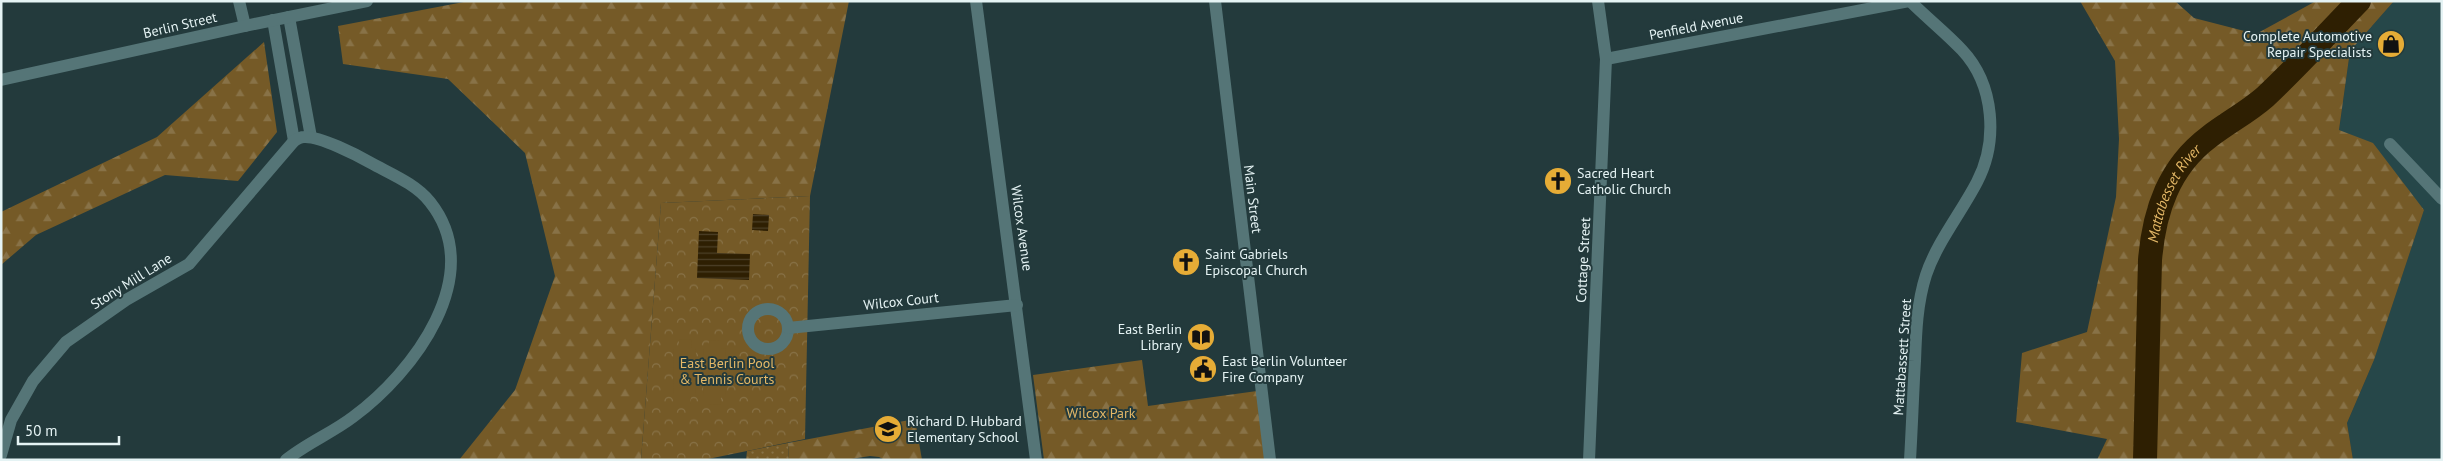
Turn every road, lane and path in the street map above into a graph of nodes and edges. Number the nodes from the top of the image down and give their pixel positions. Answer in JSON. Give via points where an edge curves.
{"nodes":[{"id":1,"x":239,"y":1,"type":"edge"},
{"id":2,"x":367,"y":1,"type":"edge"},
{"id":3,"x":976,"y":1,"type":"edge"},
{"id":4,"x":1215,"y":1,"type":"edge"},
{"id":5,"x":1598,"y":1,"type":"edge"},
{"id":6,"x":1910,"y":1,"type":"edge"},
{"id":7,"x":289,"y":17,"type":"junction"},
{"id":8,"x":273,"y":20,"type":"junction"},
{"id":9,"x":245,"y":26,"type":"junction"},
{"id":10,"x":1606,"y":58,"type":"junction"},
{"id":11,"x":1,"y":80,"type":"edge"},
{"id":12,"x":311,"y":137,"type":"junction"},
{"id":13,"x":294,"y":141,"type":"junction"},
{"id":14,"x":2390,"y":144,"type":"dead end"},
{"id":15,"x":2442,"y":199,"type":"edge"},
{"id":16,"x":1017,"y":305,"type":"junction"},
{"id":17,"x":788,"y":328,"type":"dead end"},
{"id":18,"x":1,"y":455,"type":"edge"},
{"id":19,"x":286,"y":460,"type":"edge"},
{"id":20,"x":1036,"y":460,"type":"edge"},
{"id":21,"x":1270,"y":460,"type":"edge"},
{"id":22,"x":1589,"y":460,"type":"edge"},
{"id":23,"x":1910,"y":460,"type":"edge"}],
"edges":[{"from":1,"to":9,"type":"street"},
{"from":2,"to":7,"type":"street","name":"Berlin Street"},
{"from":3,"to":16,"type":"street","name":"Wilcox Avenue"},
{"from":4,"to":21,"type":"street","name":"Main Street"},
{"from":5,"to":10,"type":"street","name":"Cottage Street"},
{"from":6,"to":10,"type":"street","name":"Penfield Avenue"},
{"from":6,"to":23,"type":"street","name":"Mattabassett Street","via":[[1964,52],[1973,66],[1987,99],[1990,132],[1984,166],[1926,274],[1918,306]]},
{"from":7,"to":8,"type":"street","name":"Berlin Street"},
{"from":7,"to":12,"type":"street"},
{"from":8,"to":9,"type":"street","name":"Berlin Street"},
{"from":8,"to":13,"type":"street"},
{"from":9,"to":11,"type":"street","name":"Berlin Street"},
{"from":10,"to":22,"type":"street","name":"Cottage Street"},
{"from":12,"to":13,"type":"street"},
{"from":12,"to":19,"type":"street","via":[[363,158],[415,188],[430,202],[440,216],[450,244],[448,288],[431,333],[394,382],[353,417]]},
{"from":13,"to":18,"type":"street","name":"Stony Mill Lane","via":[[189,264],[126,300],[66,342],[33,381],[11,420]]},
{"from":14,"to":15,"type":"street"},
{"from":16,"to":17,"type":"street","name":"Wilcox Court"},
{"from":16,"to":20,"type":"street","name":"Wilcox Avenue"}]}
